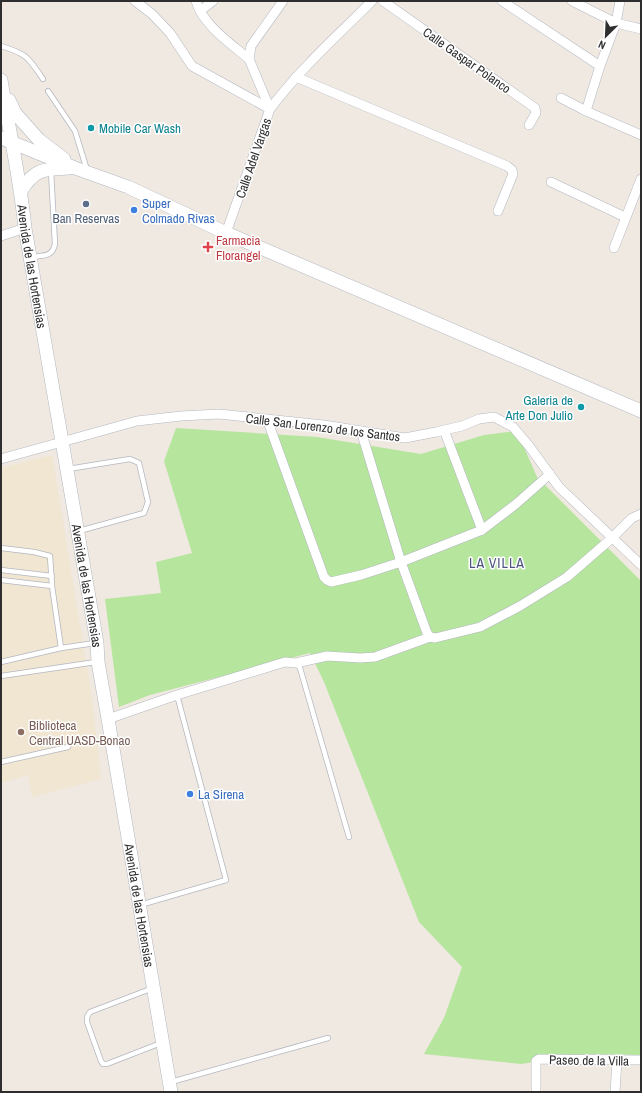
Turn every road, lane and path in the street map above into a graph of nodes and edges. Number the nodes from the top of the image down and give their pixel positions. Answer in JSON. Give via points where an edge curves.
{"nodes":[{"id":1,"x":135,"y":1,"type":"edge"},
{"id":2,"x":196,"y":1,"type":"edge"},
{"id":3,"x":213,"y":1,"type":"edge"},
{"id":4,"x":283,"y":1,"type":"edge"},
{"id":5,"x":372,"y":1,"type":"edge"},
{"id":6,"x":383,"y":1,"type":"edge"},
{"id":7,"x":502,"y":1,"type":"edge"},
{"id":8,"x":572,"y":1,"type":"edge"},
{"id":9,"x":620,"y":1,"type":"edge"},
{"id":10,"x":200,"y":12,"type":"junction"},
{"id":11,"x":616,"y":23,"type":"junction"},
{"id":12,"x":641,"y":29,"type":"edge"},
{"id":13,"x":1,"y":46,"type":"edge"},
{"id":14,"x":249,"y":59,"type":"junction"},
{"id":15,"x":600,"y":66,"type":"junction"},
{"id":16,"x":296,"y":78,"type":"junction"},
{"id":17,"x":43,"y":79,"type":"dead end"},
{"id":18,"x":2,"y":85,"type":"edge"},
{"id":19,"x":48,"y":91,"type":"dead end"},
{"id":20,"x":561,"y":98,"type":"dead end"},
{"id":21,"x":270,"y":109,"type":"junction"},
{"id":22,"x":586,"y":111,"type":"junction"},
{"id":23,"x":529,"y":125,"type":"dead end"},
{"id":24,"x":641,"y":135,"type":"edge"},
{"id":25,"x":1,"y":138,"type":"edge"},
{"id":26,"x":7,"y":143,"type":"edge"},
{"id":27,"x":51,"y":169,"type":"junction"},
{"id":28,"x":81,"y":170,"type":"junction"},
{"id":29,"x":641,"y":179,"type":"edge"},
{"id":30,"x":551,"y":182,"type":"dead end"},
{"id":31,"x":21,"y":191,"type":"junction"},
{"id":32,"x":498,"y":211,"type":"dead end"},
{"id":33,"x":625,"y":217,"type":"junction"},
{"id":34,"x":25,"y":228,"type":"junction"},
{"id":35,"x":226,"y":233,"type":"junction"},
{"id":36,"x":1,"y":236,"type":"edge"},
{"id":37,"x":614,"y":248,"type":"dead end"},
{"id":38,"x":30,"y":258,"type":"junction"},
{"id":39,"x":641,"y":411,"type":"edge"},
{"id":40,"x":267,"y":419,"type":"junction"},
{"id":41,"x":444,"y":430,"type":"junction"},
{"id":42,"x":361,"y":431,"type":"junction"},
{"id":43,"x":62,"y":442,"type":"junction"},
{"id":44,"x":1,"y":459,"type":"edge"},
{"id":45,"x":67,"y":470,"type":"junction"},
{"id":46,"x":550,"y":474,"type":"junction"},
{"id":47,"x":641,"y":514,"type":"edge"},
{"id":48,"x":632,"y":518,"type":"junction"},
{"id":49,"x":641,"y":522,"type":"edge"},
{"id":50,"x":482,"y":530,"type":"junction"},
{"id":51,"x":77,"y":531,"type":"junction"},
{"id":52,"x":612,"y":538,"type":"junction"},
{"id":53,"x":1,"y":548,"type":"edge"},
{"id":54,"x":401,"y":562,"type":"junction"},
{"id":55,"x":641,"y":565,"type":"edge"},
{"id":56,"x":1,"y":570,"type":"edge"},
{"id":57,"x":52,"y":576,"type":"junction"},
{"id":58,"x":1,"y":580,"type":"edge"},
{"id":59,"x":52,"y":586,"type":"junction"},
{"id":60,"x":430,"y":637,"type":"junction"},
{"id":61,"x":97,"y":643,"type":"junction"},
{"id":62,"x":60,"y":648,"type":"junction"},
{"id":63,"x":1,"y":662,"type":"edge"},
{"id":64,"x":98,"y":662,"type":"junction"},
{"id":65,"x":296,"y":663,"type":"junction"},
{"id":66,"x":1,"y":676,"type":"edge"},
{"id":67,"x":177,"y":695,"type":"junction"},
{"id":68,"x":108,"y":719,"type":"junction"},
{"id":69,"x":68,"y":747,"type":"dead end"},
{"id":70,"x":1,"y":762,"type":"edge"},
{"id":71,"x":349,"y":837,"type":"dead end"},
{"id":72,"x":140,"y":905,"type":"junction"},
{"id":73,"x":153,"y":988,"type":"junction"},
{"id":74,"x":328,"y":1038,"type":"dead end"},
{"id":75,"x":162,"y":1042,"type":"junction"},
{"id":76,"x":617,"y":1060,"type":"junction"},
{"id":77,"x":641,"y":1060,"type":"edge"},
{"id":78,"x":170,"y":1087,"type":"edge"},
{"id":79,"x":536,"y":1092,"type":"edge"},
{"id":80,"x":615,"y":1092,"type":"edge"}],
"edges":[{"from":1,"to":21,"type":"street","via":[[170,33],[192,66]]},
{"from":2,"to":10,"type":"street"},
{"from":3,"to":10,"type":"street"},
{"from":4,"to":14,"type":"street","via":[[251,46]]},
{"from":5,"to":16,"type":"street"},
{"from":6,"to":23,"type":"street","name":"Calle Gaspar Polanco","via":[[534,108],[536,114]]},
{"from":7,"to":15,"type":"street"},
{"from":8,"to":11,"type":"street"},
{"from":9,"to":11,"type":"street"},
{"from":10,"to":14,"type":"street","via":[[216,32]]},
{"from":11,"to":12,"type":"street"},
{"from":11,"to":15,"type":"street"},
{"from":13,"to":17,"type":"lane","via":[[28,58]]},
{"from":14,"to":21,"type":"street","name":"Calle Adel Vargas"},
{"from":15,"to":22,"type":"street"},
{"from":16,"to":21,"type":"street"},
{"from":16,"to":32,"type":"street","via":[[507,166],[513,174]]},
{"from":18,"to":26,"type":"main road","name":"Avenida de las Hortensias"},
{"from":18,"to":28,"type":"main road","via":[[15,113],[39,140]]},
{"from":19,"to":28,"type":"lane","via":[[75,131]]},
{"from":20,"to":22,"type":"street"},
{"from":21,"to":35,"type":"street","name":"Calle Adel Vargas"},
{"from":22,"to":24,"type":"street"},
{"from":25,"to":26,"type":"main road"},
{"from":26,"to":28,"type":"main road"},
{"from":26,"to":31,"type":"main road","name":"Avenida de las Hortensias"},
{"from":27,"to":28,"type":"main road"},
{"from":27,"to":31,"type":"main road","via":[[34,175]]},
{"from":27,"to":38,"type":"lane","via":[[55,244],[50,254]]},
{"from":28,"to":35,"type":"main road","via":[[128,187]]},
{"from":29,"to":33,"type":"street"},
{"from":30,"to":33,"type":"street"},
{"from":31,"to":34,"type":"main road","name":"Avenida de las Hortensias"},
{"from":33,"to":37,"type":"street"},
{"from":34,"to":36,"type":"street"},
{"from":34,"to":38,"type":"main road","name":"Avenida de las Hortensias"},
{"from":35,"to":39,"type":"main road"},
{"from":38,"to":43,"type":"main road","name":"Avenida de las Hortensias"},
{"from":40,"to":42,"type":"street","name":"Calle San Lorenzo de los Santos"},
{"from":40,"to":43,"type":"street","name":"Calle San Lorenzo de los Santos","via":[[219,414],[181,416],[137,421]]},
{"from":40,"to":54,"type":"street","via":[[327,580],[334,582]]},
{"from":41,"to":42,"type":"street","name":"Calle San Lorenzo de los Santos","via":[[405,438]]},
{"from":41,"to":46,"type":"street","name":"Calle San Lorenzo de los Santos","via":[[494,417],[513,427]]},
{"from":41,"to":50,"type":"street"},
{"from":42,"to":54,"type":"street"},
{"from":43,"to":44,"type":"street","name":"Calle San Lorenzo de los Santos"},
{"from":43,"to":45,"type":"main road","name":"Avenida de las Hortensias"},
{"from":45,"to":51,"type":"main road","name":"Avenida de las Hortensias"},
{"from":45,"to":51,"type":"lane","via":[[130,460],[139,463],[148,502],[144,513]]},
{"from":46,"to":50,"type":"street"},
{"from":46,"to":52,"type":"street","name":"Calle San Lorenzo de los Santos","via":[[559,487]]},
{"from":47,"to":48,"type":"street"},
{"from":48,"to":49,"type":"street"},
{"from":48,"to":52,"type":"street"},
{"from":50,"to":54,"type":"street"},
{"from":51,"to":61,"type":"main road","name":"Avenida de las Hortensias"},
{"from":52,"to":55,"type":"street","name":"Calle San Lorenzo de los Santos"},
{"from":52,"to":60,"type":"street","via":[[566,577],[520,606],[480,627]]},
{"from":53,"to":57,"type":"lane","via":[[50,556]]},
{"from":54,"to":60,"type":"street"},
{"from":56,"to":57,"type":"lane"},
{"from":57,"to":59,"type":"lane"},
{"from":58,"to":59,"type":"lane"},
{"from":59,"to":62,"type":"lane"},
{"from":60,"to":65,"type":"street","via":[[376,657],[327,656]]},
{"from":61,"to":62,"type":"lane"},
{"from":61,"to":64,"type":"main road","name":"Avenida de las Hortensias"},
{"from":62,"to":63,"type":"lane"},
{"from":64,"to":66,"type":"lane"},
{"from":64,"to":68,"type":"main road","name":"Avenida de las Hortensias"},
{"from":65,"to":67,"type":"street","via":[[285,662]]},
{"from":65,"to":71,"type":"lane","via":[[300,668]]},
{"from":67,"to":68,"type":"street"},
{"from":67,"to":72,"type":"lane","via":[[226,880]]},
{"from":68,"to":72,"type":"main road","name":"Avenida de las Hortensias"},
{"from":69,"to":70,"type":"lane"},
{"from":72,"to":73,"type":"main road","name":"Avenida de las Hortensias"},
{"from":73,"to":75,"type":"main road","name":"Avenida de las Hortensias"},
{"from":73,"to":75,"type":"lane","via":[[90,1012],[87,1022],[103,1064]]},
{"from":74,"to":78,"type":"lane"},
{"from":75,"to":78,"type":"main road","name":"Avenida de las Hortensias"},
{"from":76,"to":77,"type":"street","name":"Paseo de la Villa"},
{"from":76,"to":79,"type":"street","name":"Paseo de la Villa","via":[[537,1060]]},
{"from":76,"to":80,"type":"street"}]}
